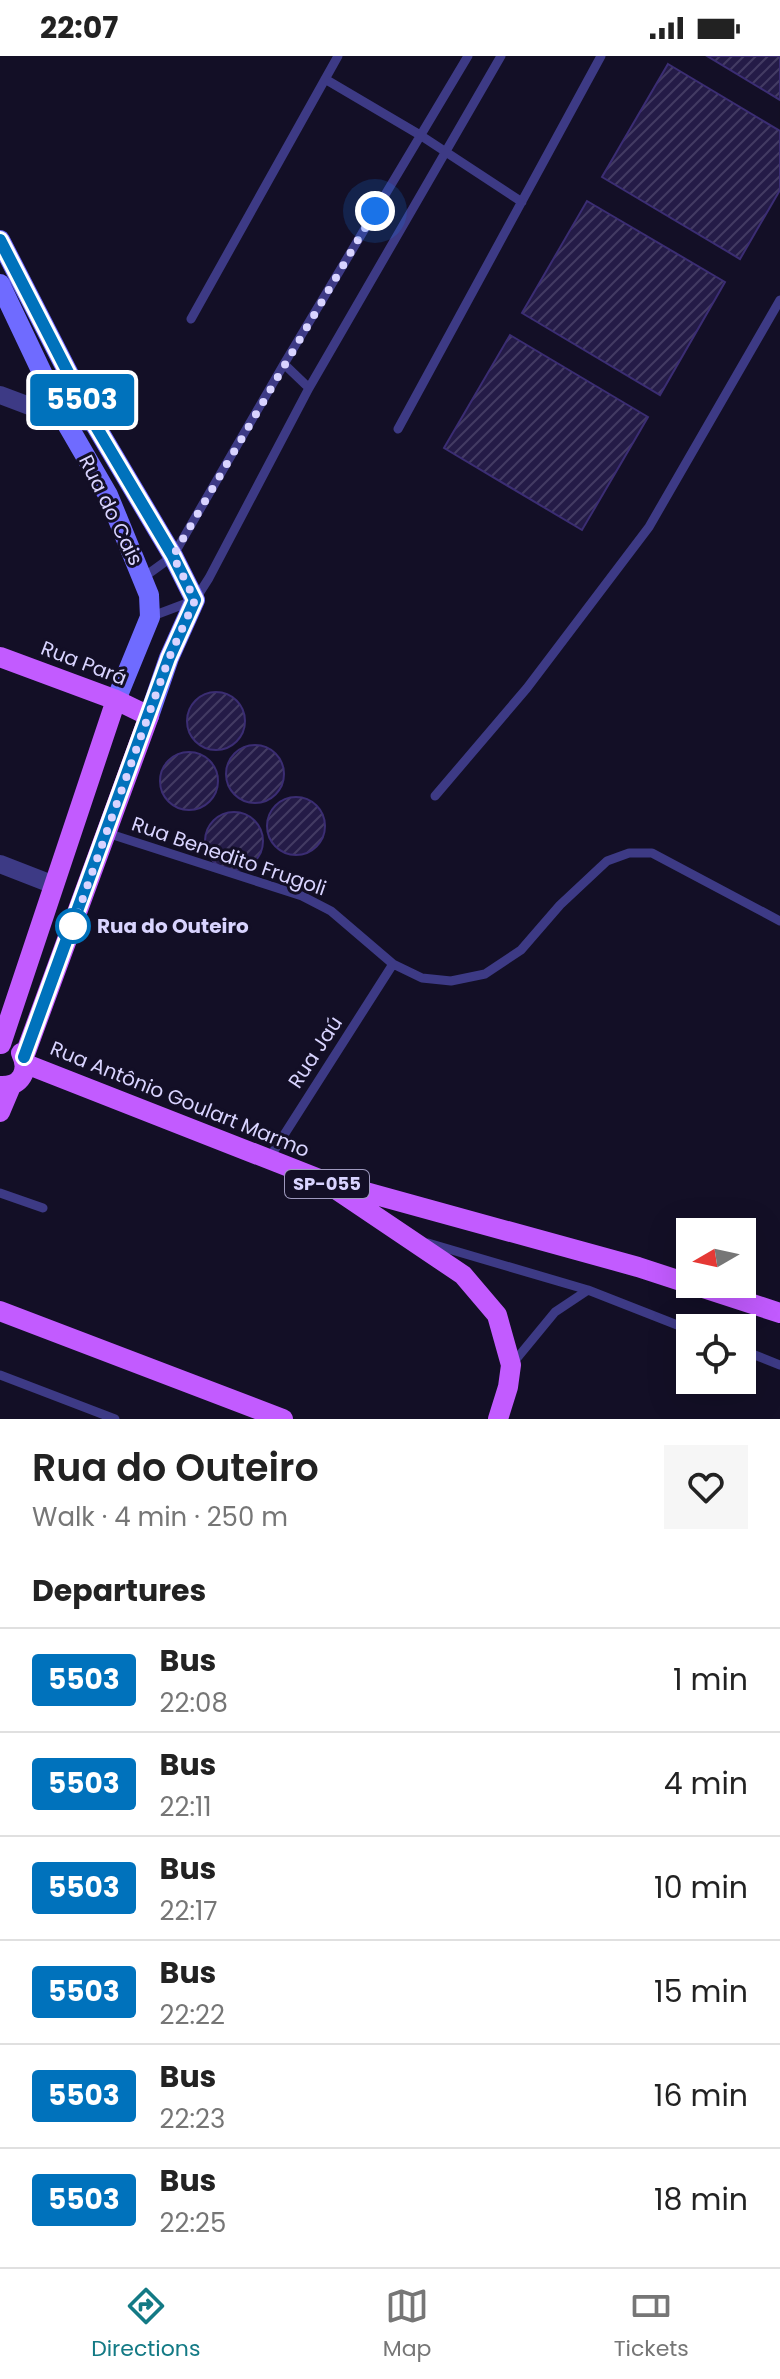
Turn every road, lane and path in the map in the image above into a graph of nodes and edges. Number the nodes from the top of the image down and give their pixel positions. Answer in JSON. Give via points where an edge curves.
{"nodes":[{"id":1,"x":338,"y":56,"type":"edge"},
{"id":2,"x":468,"y":56,"type":"edge"},
{"id":3,"x":501,"y":56,"type":"edge"},
{"id":4,"x":601,"y":56,"type":"edge"},
{"id":5,"x":325,"y":79,"type":"junction"},
{"id":6,"x":420,"y":135,"type":"junction"},
{"id":7,"x":445,"y":152,"type":"junction"},
{"id":8,"x":522,"y":202,"type":"junction"},
{"id":9,"x":0,"y":240,"type":"edge"},
{"id":10,"x":0,"y":284,"type":"edge"},
{"id":11,"x":780,"y":300,"type":"edge"},
{"id":12,"x":191,"y":319,"type":"dead end"},
{"id":13,"x":284,"y":364,"type":"junction"},
{"id":14,"x":309,"y":388,"type":"junction"},
{"id":15,"x":0,"y":395,"type":"edge"},
{"id":16,"x":64,"y":419,"type":"junction"},
{"id":17,"x":94,"y":423,"type":"junction"},
{"id":18,"x":398,"y":429,"type":"dead end"},
{"id":19,"x":173,"y":556,"type":"junction"},
{"id":20,"x":144,"y":577,"type":"junction"},
{"id":21,"x":195,"y":600,"type":"junction"},
{"id":22,"x":150,"y":617,"type":"junction"},
{"id":23,"x":0,"y":657,"type":"edge"},
{"id":24,"x":116,"y":700,"type":"junction"},
{"id":25,"x":149,"y":716,"type":"junction"},
{"id":26,"x":435,"y":796,"type":"dead end"},
{"id":27,"x":107,"y":833,"type":"junction"},
{"id":28,"x":0,"y":864,"type":"edge"},
{"id":29,"x":54,"y":885,"type":"junction"},
{"id":30,"x":780,"y":921,"type":"edge"},
{"id":31,"x":393,"y":964,"type":"junction"},
{"id":32,"x":0,"y":1044,"type":"edge"},
{"id":33,"x":25,"y":1060,"type":"junction"},
{"id":34,"x":6,"y":1086,"type":"edge"},
{"id":35,"x":0,"y":1112,"type":"edge"},
{"id":36,"x":268,"y":1160,"type":"junction"},
{"id":37,"x":322,"y":1180,"type":"junction"},
{"id":38,"x":0,"y":1193,"type":"edge"},
{"id":39,"x":43,"y":1208,"type":"dead end"},
{"id":40,"x":405,"y":1236,"type":"junction"},
{"id":41,"x":676,"y":1279,"type":"edge"},
{"id":42,"x":588,"y":1290,"type":"junction"},
{"id":43,"x":733,"y":1298,"type":"edge"},
{"id":44,"x":0,"y":1311,"type":"edge"},
{"id":45,"x":780,"y":1313,"type":"edge"},
{"id":46,"x":676,"y":1325,"type":"edge"},
{"id":47,"x":756,"y":1356,"type":"edge"},
{"id":48,"x":511,"y":1365,"type":"junction"},
{"id":49,"x":780,"y":1365,"type":"edge"},
{"id":50,"x":0,"y":1375,"type":"edge"},
{"id":51,"x":115,"y":1419,"type":"edge"},
{"id":52,"x":283,"y":1419,"type":"edge"},
{"id":53,"x":498,"y":1419,"type":"edge"}],
"edges":[{"from":1,"to":5,"type":"lane"},
{"from":2,"to":6,"type":"lane"},
{"from":3,"to":7,"type":"lane"},
{"from":4,"to":8,"type":"lane"},
{"from":5,"to":6,"type":"lane"},
{"from":5,"to":12,"type":"lane"},
{"from":6,"to":7,"type":"lane"},
{"from":6,"to":13,"type":"lane"},
{"from":7,"to":8,"type":"lane"},
{"from":7,"to":14,"type":"lane"},
{"from":8,"to":18,"type":"lane"},
{"from":9,"to":17,"type":"main road","name":"Rua do Cais"},
{"from":10,"to":16,"type":"main road","name":"Rua do Cais"},
{"from":11,"to":26,"type":"lane","via":[[649,527],[527,688]]},
{"from":13,"to":14,"type":"lane"},
{"from":13,"to":19,"type":"lane"},
{"from":14,"to":21,"type":"lane"},
{"from":15,"to":16,"type":"street"},
{"from":16,"to":17,"type":"street"},
{"from":16,"to":20,"type":"main road","name":"Rua do Cais","via":[[108,495]]},
{"from":17,"to":19,"type":"main road","name":"Rua do Cais"},
{"from":19,"to":20,"type":"lane"},
{"from":19,"to":21,"type":"main road","name":"Rua do Cais"},
{"from":20,"to":22,"type":"main road","name":"Rua do Cais"},
{"from":21,"to":22,"type":"lane"},
{"from":21,"to":25,"type":"main road"},
{"from":22,"to":24,"type":"main road"},
{"from":23,"to":24,"type":"main road","name":"Rua Pará"},
{"from":24,"to":25,"type":"main road","name":"Rua Pará"},
{"from":24,"to":29,"type":"main road"},
{"from":25,"to":27,"type":"main road"},
{"from":27,"to":31,"type":"lane","name":"Rua Benedito Frugoli","via":[[302,896],[331,911]]},
{"from":27,"to":33,"type":"main road"},
{"from":28,"to":29,"type":"street"},
{"from":29,"to":32,"type":"main road"},
{"from":30,"to":31,"type":"lane","name":"Rua Benedito Frugoli","via":[[652,853],[629,853],[607,861],[521,950],[485,974],[451,981],[422,978]]},
{"from":31,"to":36,"type":"lane","name":"Rua Jaú"},
{"from":32,"to":33,"type":"main road","name":"Rua Antônio Goulart Marmo","via":[[15,1047]]},
{"from":33,"to":34,"type":"main road","via":[[22,1077]]},
{"from":33,"to":36,"type":"main road","name":"Rua Antônio Goulart Marmo","number":"SP-055"},
{"from":34,"to":35,"type":"main road"},
{"from":36,"to":37,"type":"main road","name":"Rua Antônio Goulart Marmo","number":"SP-055"},
{"from":37,"to":40,"type":"main road","name":"Rua Antônio Goulart Marmo","number":"SP-055"},
{"from":37,"to":41,"type":"main road"},
{"from":38,"to":39,"type":"lane"},
{"from":40,"to":42,"type":"lane"},
{"from":40,"to":48,"type":"main road","name":"Rua Antônio Goulart Marmo","number":"SP-055","via":[[463,1275],[497,1315]]},
{"from":42,"to":46,"type":"lane"},
{"from":42,"to":48,"type":"lane","via":[[555,1312]]},
{"from":43,"to":45,"type":"main road"},
{"from":44,"to":52,"type":"main road"},
{"from":47,"to":49,"type":"lane"},
{"from":48,"to":53,"type":"main road","name":"Rua Antônio Goulart Marmo","number":"SP-055"},
{"from":50,"to":51,"type":"lane"}]}
